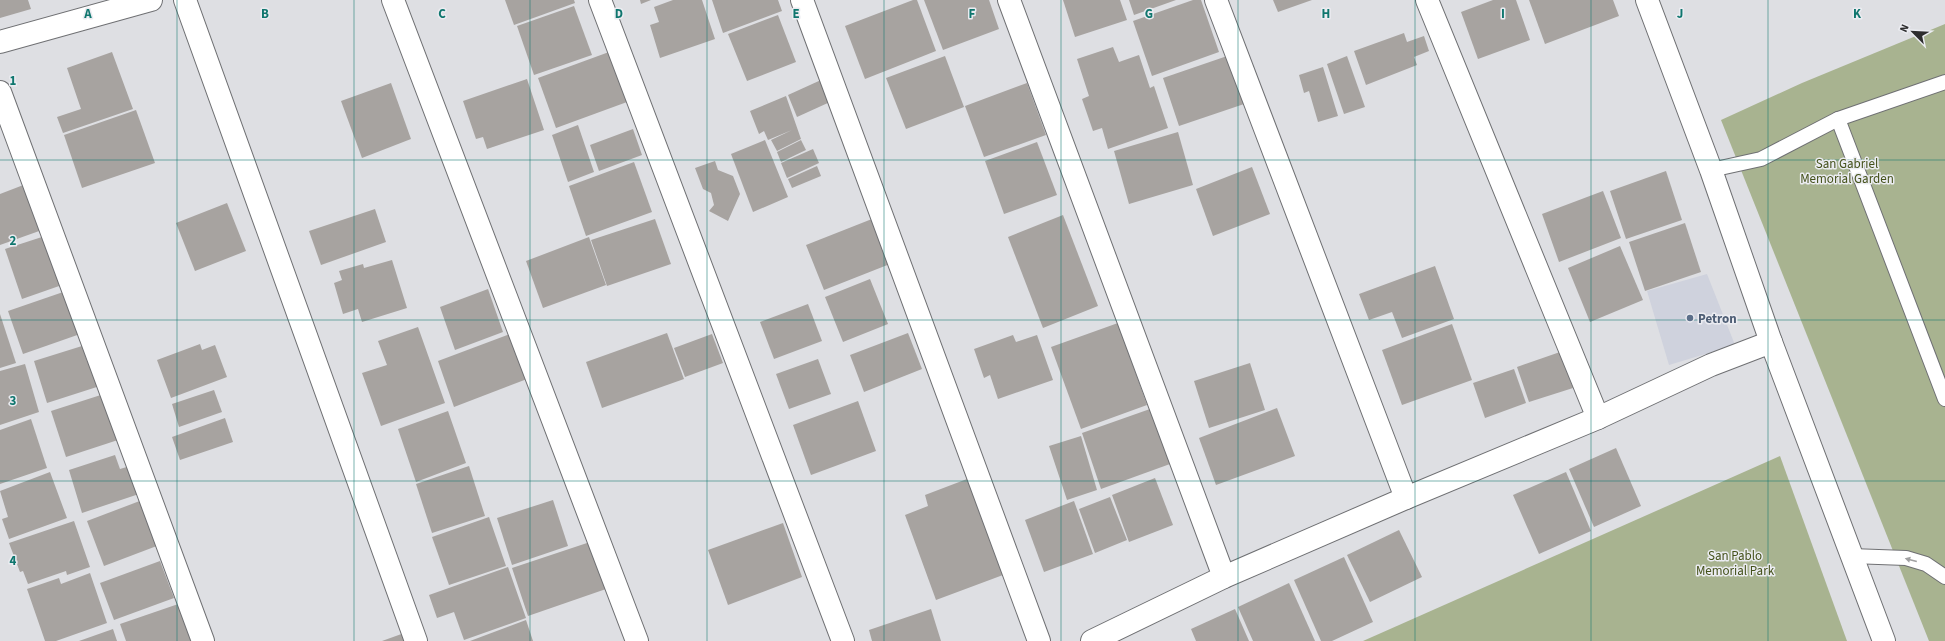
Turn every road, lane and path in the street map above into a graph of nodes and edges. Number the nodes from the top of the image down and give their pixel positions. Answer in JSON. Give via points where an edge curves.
{"nodes":[{"id":1,"x":151,"y":0,"type":"edge"},
{"id":2,"x":185,"y":0,"type":"edge"},
{"id":3,"x":393,"y":0,"type":"edge"},
{"id":4,"x":600,"y":0,"type":"edge"},
{"id":5,"x":802,"y":0,"type":"edge"},
{"id":6,"x":1009,"y":0,"type":"edge"},
{"id":7,"x":1216,"y":0,"type":"edge"},
{"id":8,"x":1427,"y":0,"type":"edge"},
{"id":9,"x":1648,"y":0,"type":"edge"},
{"id":10,"x":0,"y":42,"type":"edge"},
{"id":11,"x":1945,"y":82,"type":"edge"},
{"id":12,"x":0,"y":92,"type":"edge"},
{"id":13,"x":1838,"y":119,"type":"junction"},
{"id":14,"x":1711,"y":170,"type":"junction"},
{"id":15,"x":1771,"y":342,"type":"junction"},
{"id":16,"x":1945,"y":399,"type":"edge"},
{"id":17,"x":1598,"y":418,"type":"junction"},
{"id":18,"x":1406,"y":498,"type":"junction"},
{"id":19,"x":1852,"y":556,"type":"junction"},
{"id":20,"x":1945,"y":577,"type":"edge"},
{"id":21,"x":1224,"y":578,"type":"junction"},
{"id":22,"x":203,"y":641,"type":"edge"},
{"id":23,"x":416,"y":641,"type":"edge"},
{"id":24,"x":637,"y":641,"type":"edge"},
{"id":25,"x":843,"y":641,"type":"edge"},
{"id":26,"x":1039,"y":641,"type":"edge"},
{"id":27,"x":1092,"y":641,"type":"edge"},
{"id":28,"x":1884,"y":641,"type":"edge"}],
"edges":[{"from":1,"to":10,"type":"street"},
{"from":2,"to":23,"type":"street"},
{"from":3,"to":24,"type":"street"},
{"from":4,"to":25,"type":"street"},
{"from":5,"to":26,"type":"street"},
{"from":6,"to":21,"type":"street"},
{"from":7,"to":18,"type":"street"},
{"from":8,"to":17,"type":"street"},
{"from":9,"to":14,"type":"street"},
{"from":11,"to":13,"type":"lane"},
{"from":12,"to":22,"type":"street"},
{"from":13,"to":14,"type":"lane","via":[[1761,159]]},
{"from":13,"to":16,"type":"lane"},
{"from":14,"to":15,"type":"street"},
{"from":15,"to":17,"type":"street","via":[[1711,365]]},
{"from":15,"to":19,"type":"street"},
{"from":17,"to":18,"type":"street"},
{"from":18,"to":21,"type":"street"},
{"from":20,"to":19,"type":"lane","one_way":true,"via":[[1926,564],[1906,558]]},
{"from":19,"to":28,"type":"street"},
{"from":21,"to":27,"type":"street"}]}
